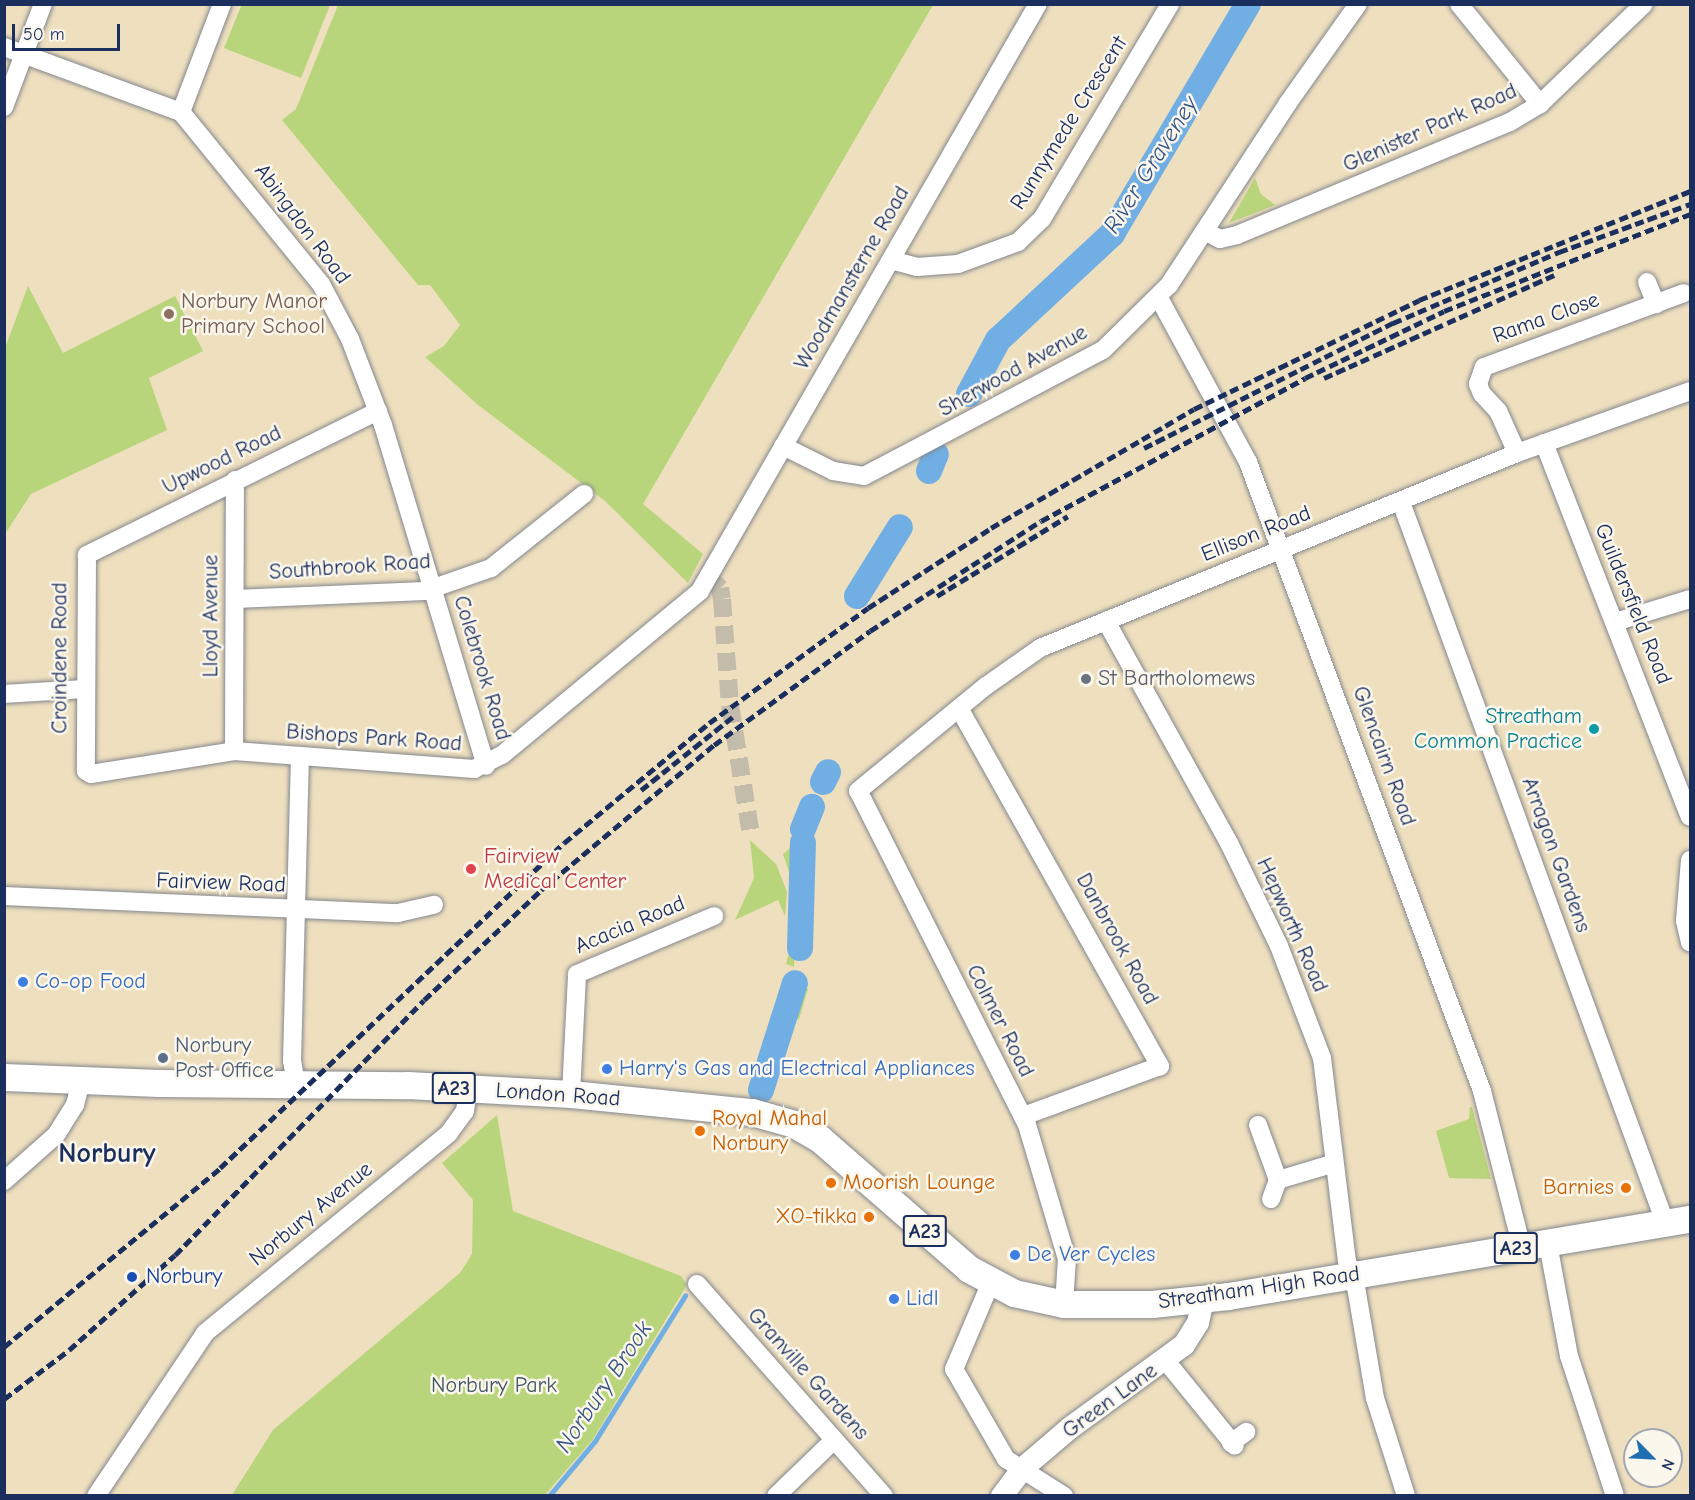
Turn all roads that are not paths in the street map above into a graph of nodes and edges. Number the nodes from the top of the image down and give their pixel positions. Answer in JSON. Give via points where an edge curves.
{"nodes":[{"id":1,"x":43,"y":4,"type":"edge"},
{"id":2,"x":222,"y":4,"type":"edge"},
{"id":3,"x":1038,"y":4,"type":"edge"},
{"id":4,"x":1170,"y":4,"type":"edge"},
{"id":5,"x":1358,"y":4,"type":"edge"},
{"id":6,"x":1459,"y":4,"type":"edge"},
{"id":7,"x":1644,"y":4,"type":"edge"},
{"id":8,"x":4,"y":47,"type":"edge"},
{"id":9,"x":24,"y":54,"type":"junction"},
{"id":10,"x":1540,"y":105,"type":"junction"},
{"id":11,"x":4,"y":106,"type":"edge"},
{"id":12,"x":181,"y":112,"type":"junction"},
{"id":13,"x":1205,"y":231,"type":"junction"},
{"id":14,"x":891,"y":260,"type":"junction"},
{"id":15,"x":1647,"y":282,"type":"dead end"},
{"id":16,"x":1684,"y":293,"type":"dead end"},
{"id":17,"x":1159,"y":298,"type":"junction"},
{"id":18,"x":1656,"y":303,"type":"junction"},
{"id":19,"x":1690,"y":391,"type":"edge"},
{"id":20,"x":378,"y":411,"type":"junction"},
{"id":21,"x":1544,"y":443,"type":"junction"},
{"id":22,"x":783,"y":446,"type":"junction"},
{"id":23,"x":1517,"y":453,"type":"junction"},
{"id":24,"x":235,"y":480,"type":"junction"},
{"id":25,"x":584,"y":494,"type":"dead end"},
{"id":26,"x":1401,"y":502,"type":"junction"},
{"id":27,"x":1280,"y":550,"type":"junction"},
{"id":28,"x":87,"y":555,"type":"joint"},
{"id":29,"x":709,"y":577,"type":"joint"},
{"id":30,"x":433,"y":589,"type":"junction"},
{"id":31,"x":235,"y":599,"type":"junction"},
{"id":32,"x":1690,"y":599,"type":"edge"},
{"id":33,"x":1106,"y":621,"type":"junction"},
{"id":34,"x":1615,"y":622,"type":"junction"},
{"id":35,"x":84,"y":689,"type":"junction"},
{"id":36,"x":4,"y":694,"type":"edge"},
{"id":37,"x":959,"y":708,"type":"junction"},
{"id":38,"x":234,"y":751,"type":"junction"},
{"id":39,"x":300,"y":756,"type":"junction"},
{"id":40,"x":84,"y":761,"type":"joint"},
{"id":41,"x":486,"y":766,"type":"junction"},
{"id":42,"x":872,"y":778,"type":"joint"},
{"id":43,"x":1690,"y":817,"type":"edge"},
{"id":44,"x":1690,"y":860,"type":"edge"},
{"id":45,"x":4,"y":896,"type":"edge"},
{"id":46,"x":434,"y":904,"type":"dead end"},
{"id":47,"x":295,"y":909,"type":"junction"},
{"id":48,"x":714,"y":916,"type":"dead end"},
{"id":49,"x":1690,"y":942,"type":"edge"},
{"id":50,"x":4,"y":1077,"type":"edge"},
{"id":51,"x":81,"y":1081,"type":"junction"},
{"id":52,"x":296,"y":1085,"type":"junction"},
{"id":53,"x":468,"y":1089,"type":"junction"},
{"id":54,"x":572,"y":1094,"type":"junction"},
{"id":55,"x":752,"y":1112,"type":"joint"},
{"id":56,"x":1023,"y":1116,"type":"junction"},
{"id":57,"x":1258,"y":1125,"type":"dead end"},
{"id":58,"x":1335,"y":1163,"type":"junction"},
{"id":59,"x":1278,"y":1180,"type":"junction"},
{"id":60,"x":4,"y":1181,"type":"edge"},
{"id":61,"x":1271,"y":1199,"type":"dead end"},
{"id":62,"x":1682,"y":1222,"type":"edge"},
{"id":63,"x":1548,"y":1244,"type":"junction"},
{"id":64,"x":1522,"y":1248,"type":"junction"},
{"id":65,"x":1353,"y":1275,"type":"junction"},
{"id":66,"x":991,"y":1282,"type":"junction"},
{"id":67,"x":697,"y":1284,"type":"dead end"},
{"id":68,"x":1203,"y":1299,"type":"junction"},
{"id":69,"x":1064,"y":1304,"type":"junction"},
{"id":70,"x":1166,"y":1360,"type":"junction"},
{"id":71,"x":834,"y":1440,"type":"junction"},
{"id":72,"x":1238,"y":1440,"type":"dead end"},
{"id":73,"x":1022,"y":1469,"type":"junction"},
{"id":74,"x":96,"y":1496,"type":"edge"},
{"id":75,"x":776,"y":1496,"type":"edge"},
{"id":76,"x":884,"y":1496,"type":"edge"},
{"id":77,"x":1002,"y":1496,"type":"edge"},
{"id":78,"x":1064,"y":1496,"type":"edge"},
{"id":79,"x":1406,"y":1496,"type":"edge"},
{"id":80,"x":1615,"y":1496,"type":"edge"}],
"edges":[{"from":1,"to":9,"type":"street"},
{"from":2,"to":12,"type":"street"},
{"from":3,"to":14,"type":"street","name":"Woodmansterne Road"},
{"from":4,"to":14,"type":"street","name":"Runnymede Crescent","via":[[1042,219],[1018,242],[958,264],[917,267]]},
{"from":5,"to":13,"type":"street","name":"Sherwood Avenue"},
{"from":6,"to":10,"type":"street"},
{"from":7,"to":10,"type":"street","name":"Glenister Park Road"},
{"from":8,"to":9,"type":"street"},
{"from":9,"to":11,"type":"street"},
{"from":9,"to":12,"type":"street"},
{"from":10,"to":13,"type":"street","name":"Glenister Park Road","via":[[1510,122],[1237,236],[1220,238]]},
{"from":12,"to":20,"type":"street","name":"Abingdon Road","via":[[321,284],[350,339]]},
{"from":13,"to":17,"type":"street","name":"Sherwood Avenue"},
{"from":14,"to":22,"type":"street","name":"Woodmansterne Road"},
{"from":15,"to":18,"type":"street"},
{"from":16,"to":18,"type":"street","name":"Rama Close"},
{"from":17,"to":22,"type":"street","name":"Sherwood Avenue","via":[[1089,360],[870,473],[842,474]]},
{"from":17,"to":27,"type":"street","name":"Glencairn Road","via":[[1248,462]]},
{"from":18,"to":23,"type":"street","name":"Rama Close","via":[[1484,367],[1478,384],[1498,411]]},
{"from":19,"to":21,"type":"street","name":"Ellison Road"},
{"from":20,"to":24,"type":"street","name":"Upwood Road"},
{"from":20,"to":30,"type":"street","name":"Colebrook Road"},
{"from":21,"to":23,"type":"street","name":"Ellison Road"},
{"from":21,"to":34,"type":"street","name":"Guildersfield Road"},
{"from":22,"to":29,"type":"street","name":"Woodmansterne Road"},
{"from":23,"to":26,"type":"street","name":"Ellison Road"},
{"from":24,"to":28,"type":"street","name":"Upwood Road"},
{"from":24,"to":31,"type":"street","name":"Lloyd Avenue"},
{"from":25,"to":30,"type":"street","name":"Southbrook Road","via":[[491,568]]},
{"from":26,"to":27,"type":"street","name":"Ellison Road"},
{"from":26,"to":62,"type":"street","name":"Arragon Gardens"},
{"from":27,"to":33,"type":"street","name":"Ellison Road"},
{"from":27,"to":64,"type":"street","name":"Glencairn Road","via":[[1482,1091]]},
{"from":28,"to":35,"type":"street","name":"Croindene Road"},
{"from":29,"to":41,"type":"street","name":"Bishops Park Road","via":[[687,603]]},
{"from":30,"to":31,"type":"street","name":"Southbrook Road"},
{"from":30,"to":41,"type":"street","name":"Colebrook Road"},
{"from":31,"to":38,"type":"street","name":"Lloyd Avenue"},
{"from":32,"to":34,"type":"street"},
{"from":33,"to":37,"type":"street","name":"Ellison Road","via":[[1040,648]]},
{"from":33,"to":58,"type":"street","name":"Hepworth Road","via":[[1229,843],[1279,946],[1322,1058]]},
{"from":34,"to":43,"type":"street","name":"Guildersfield Road"},
{"from":35,"to":36,"type":"street"},
{"from":35,"to":40,"type":"street","name":"Croindene Road"},
{"from":37,"to":42,"type":"street","name":"Ellison Road"},
{"from":37,"to":56,"type":"street","name":"Danbrook Road","via":[[1160,1066]]},
{"from":38,"to":39,"type":"street","name":"Bishops Park Road"},
{"from":38,"to":40,"type":"street","name":"Bishops Park Road","via":[[91,774]]},
{"from":39,"to":41,"type":"street","name":"Bishops Park Road","via":[[468,769]]},
{"from":39,"to":47,"type":"street"},
{"from":42,"to":56,"type":"street","name":"Colmer Road","via":[[857,795]]},
{"from":44,"to":49,"type":"street","via":[[1685,921]]},
{"from":45,"to":47,"type":"street","name":"Fairview Road"},
{"from":46,"to":47,"type":"street","name":"Fairview Road","via":[[398,913]]},
{"from":47,"to":52,"type":"street","via":[[292,1067]]},
{"from":48,"to":54,"type":"street","name":"Acacia Road","via":[[577,974]]},
{"from":50,"to":51,"type":"highway","name":"London Road","number":"A23"},
{"from":51,"to":52,"type":"highway","name":"London Road","number":"A23"},
{"from":51,"to":60,"type":"street","via":[[75,1105],[56,1135]]},
{"from":52,"to":53,"type":"highway","name":"London Road","number":"A23"},
{"from":53,"to":54,"type":"highway","name":"London Road","number":"A23"},
{"from":53,"to":74,"type":"street","name":"Norbury Avenue","via":[[465,1111],[450,1133],[205,1333]]},
{"from":54,"to":55,"type":"highway","name":"London Road","number":"A23"},
{"from":55,"to":66,"type":"highway","name":"Streatham High Road","number":"A23","via":[[794,1124],[820,1139],[969,1269]]},
{"from":56,"to":69,"type":"street","name":"Colmer Road","via":[[1066,1259]]},
{"from":57,"to":59,"type":"street"},
{"from":58,"to":59,"type":"street"},
{"from":58,"to":65,"type":"street","name":"Hepworth Road","via":[[1345,1253]]},
{"from":59,"to":61,"type":"street"},
{"from":62,"to":63,"type":"highway","name":"Streatham High Road","number":"A23"},
{"from":63,"to":64,"type":"highway","name":"Streatham High Road","number":"A23"},
{"from":63,"to":80,"type":"street","via":[[1569,1356]]},
{"from":64,"to":65,"type":"highway","name":"Streatham High Road","number":"A23"},
{"from":65,"to":68,"type":"highway","name":"Streatham High Road","number":"A23"},
{"from":65,"to":79,"type":"street","name":"Hepworth Road","via":[[1375,1398]]},
{"from":66,"to":69,"type":"highway","name":"Streatham High Road","number":"A23","via":[[1038,1300]]},
{"from":66,"to":73,"type":"street","via":[[954,1369],[1006,1459]]},
{"from":67,"to":71,"type":"street","name":"Granville Gardens"},
{"from":68,"to":69,"type":"highway","name":"Streatham High Road","number":"A23"},
{"from":68,"to":70,"type":"main road","name":"Green Lane","via":[[1191,1336]]},
{"from":70,"to":72,"type":"street"},
{"from":70,"to":73,"type":"main road","name":"Green Lane","via":[[1070,1428]]},
{"from":71,"to":75,"type":"street"},
{"from":71,"to":76,"type":"street","name":"Granville Gardens"},
{"from":73,"to":77,"type":"main road","name":"Green Lane"},
{"from":73,"to":78,"type":"street"}]}
